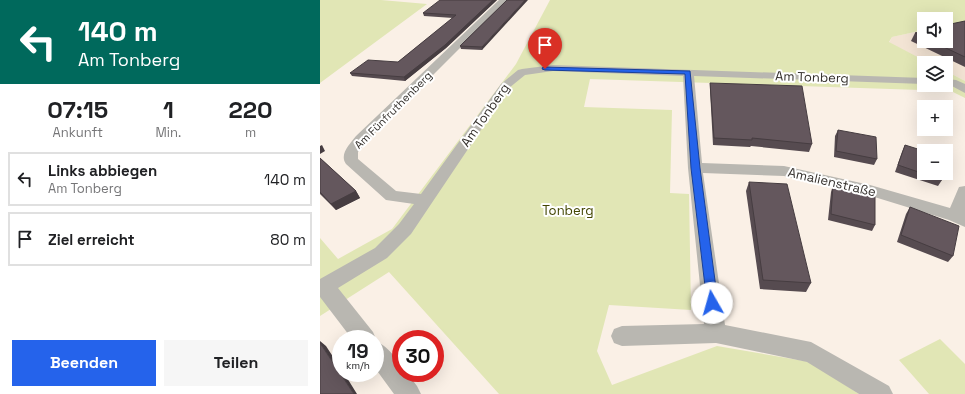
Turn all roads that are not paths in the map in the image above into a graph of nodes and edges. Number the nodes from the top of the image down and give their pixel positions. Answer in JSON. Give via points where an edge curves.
{"nodes":[{"id":1,"x":504,"y":0,"type":"edge"},
{"id":2,"x":688,"y":72,"type":"junction"},
{"id":3,"x":917,"y":81,"type":"edge"},
{"id":4,"x":953,"y":83,"type":"edge"},
{"id":5,"x":965,"y":89,"type":"edge"},
{"id":6,"x":695,"y":168,"type":"junction"},
{"id":7,"x":965,"y":192,"type":"edge"},
{"id":8,"x":427,"y":200,"type":"junction"},
{"id":9,"x":960,"y":218,"type":"edge"},
{"id":10,"x":322,"y":288,"type":"edge"},
{"id":11,"x":357,"y":330,"type":"edge"},
{"id":12,"x":716,"y":333,"type":"junction"},
{"id":13,"x":622,"y":336,"type":"dead end"},
{"id":14,"x":384,"y":362,"type":"edge"},
{"id":15,"x":409,"y":394,"type":"edge"},
{"id":16,"x":881,"y":394,"type":"edge"}],
"edges":[{"from":1,"to":8,"type":"street","name":"Am Fünfruthenberg","via":[[361,139],[351,152],[352,160],[392,196]]},
{"from":2,"to":3,"type":"street","name":"Am Tonberg"},
{"from":2,"to":6,"type":"street"},
{"from":2,"to":8,"type":"street","name":"Am Tonberg","via":[[553,68],[522,72],[504,86]]},
{"from":4,"to":5,"type":"street"},
{"from":6,"to":9,"type":"street","name":"Amalienstraße","via":[[784,171],[870,190]]},
{"from":6,"to":12,"type":"street"},
{"from":7,"to":9,"type":"street"},
{"from":8,"to":10,"type":"street","name":"Am Tonberg","via":[[405,229],[381,253]]},
{"from":10,"to":11,"type":"street"},
{"from":12,"to":13,"type":"street"},
{"from":12,"to":16,"type":"street","via":[[811,352]]},
{"from":14,"to":15,"type":"street"}]}
